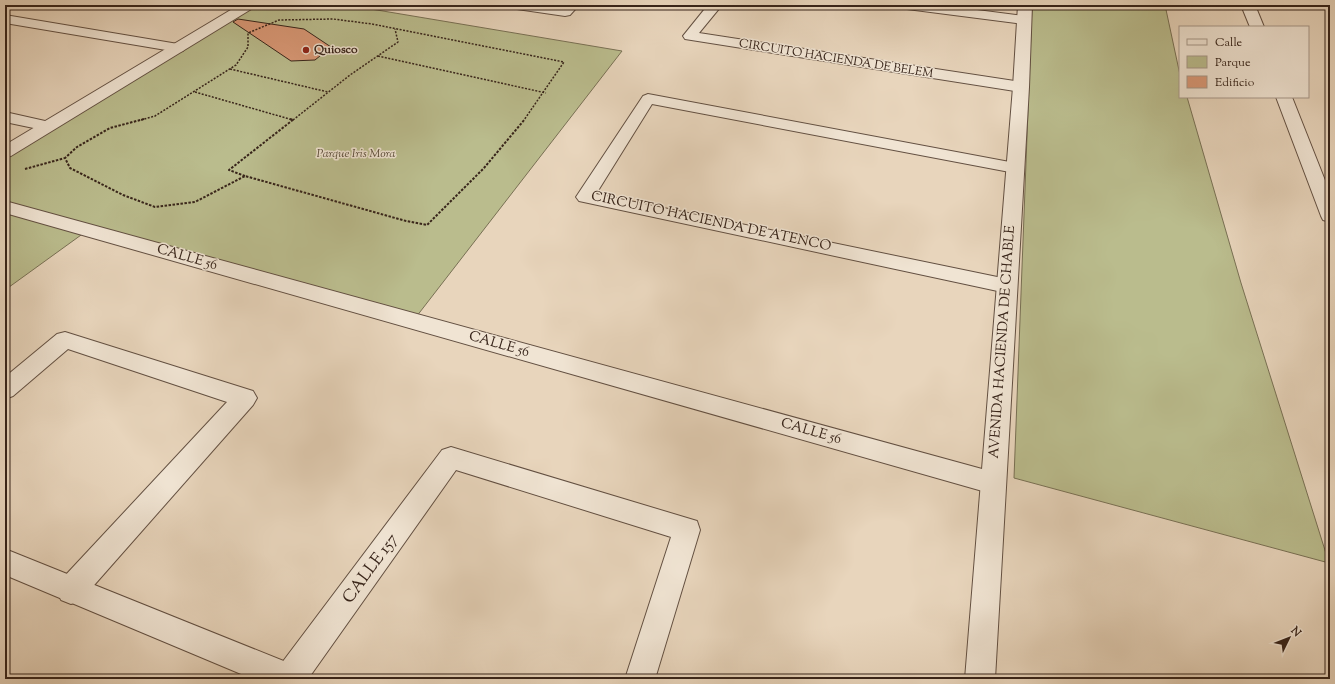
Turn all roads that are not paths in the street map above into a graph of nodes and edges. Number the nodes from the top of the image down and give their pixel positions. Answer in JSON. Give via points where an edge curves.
{"nodes":[{"id":1,"x":248,"y":5,"type":"edge"},
{"id":2,"x":516,"y":5,"type":"edge"},
{"id":3,"x":572,"y":5,"type":"edge"},
{"id":4,"x":715,"y":5,"type":"edge"},
{"id":5,"x":907,"y":5,"type":"edge"},
{"id":6,"x":1248,"y":5,"type":"edge"},
{"id":7,"x":1025,"y":13,"type":"edge"},
{"id":8,"x":5,"y":19,"type":"edge"},
{"id":9,"x":1257,"y":26,"type":"edge"},
{"id":10,"x":178,"y":48,"type":"junction"},
{"id":11,"x":1021,"y":87,"type":"junction"},
{"id":12,"x":1284,"y":98,"type":"edge"},
{"id":13,"x":5,"y":117,"type":"edge"},
{"id":14,"x":48,"y":126,"type":"junction"},
{"id":15,"x":5,"y":152,"type":"edge"},
{"id":16,"x":1015,"y":168,"type":"junction"},
{"id":17,"x":5,"y":207,"type":"edge"},
{"id":18,"x":1330,"y":216,"type":"edge"},
{"id":19,"x":1007,"y":286,"type":"junction"},
{"id":20,"x":5,"y":390,"type":"edge"},
{"id":21,"x":993,"y":483,"type":"junction"},
{"id":22,"x":5,"y":562,"type":"edge"},
{"id":23,"x":71,"y":590,"type":"junction"},
{"id":24,"x":290,"y":679,"type":"edge"},
{"id":25,"x":640,"y":679,"type":"edge"},
{"id":26,"x":980,"y":679,"type":"edge"}],
"edges":[{"from":1,"to":10,"type":"street"},
{"from":2,"to":3,"type":"street","via":[[565,12]]},
{"from":4,"to":11,"type":"street","name":"CIRCUITO HACIENDA DE BELEM","via":[[690,36]]},
{"from":5,"to":7,"type":"street"},
{"from":6,"to":9,"type":"street"},
{"from":7,"to":11,"type":"street","name":"AVENIDA HACIENDA DE CHABLE"},
{"from":8,"to":10,"type":"street"},
{"from":10,"to":14,"type":"street"},
{"from":11,"to":16,"type":"street","name":"AVENIDA HACIENDA DE CHABLE"},
{"from":12,"to":18,"type":"street"},
{"from":13,"to":14,"type":"street"},
{"from":14,"to":15,"type":"street"},
{"from":16,"to":19,"type":"street","name":"AVENIDA HACIENDA DE CHABLE"},
{"from":16,"to":19,"type":"street","name":"CIRCUITO HACIENDA DE ATENCO","via":[[648,99],[584,197]]},
{"from":17,"to":21,"type":"street","name":"CALLE 56"},
{"from":19,"to":21,"type":"street","name":"AVENIDA HACIENDA DE CHABLE"},
{"from":20,"to":23,"type":"street","via":[[65,340],[245,398]]},
{"from":21,"to":26,"type":"street","name":"AVENIDA HACIENDA DE CHABLE"},
{"from":22,"to":23,"type":"street"},
{"from":23,"to":24,"type":"street"},
{"from":24,"to":25,"type":"street","name":"CALLE 157","via":[[451,458],[687,530]]}]}
